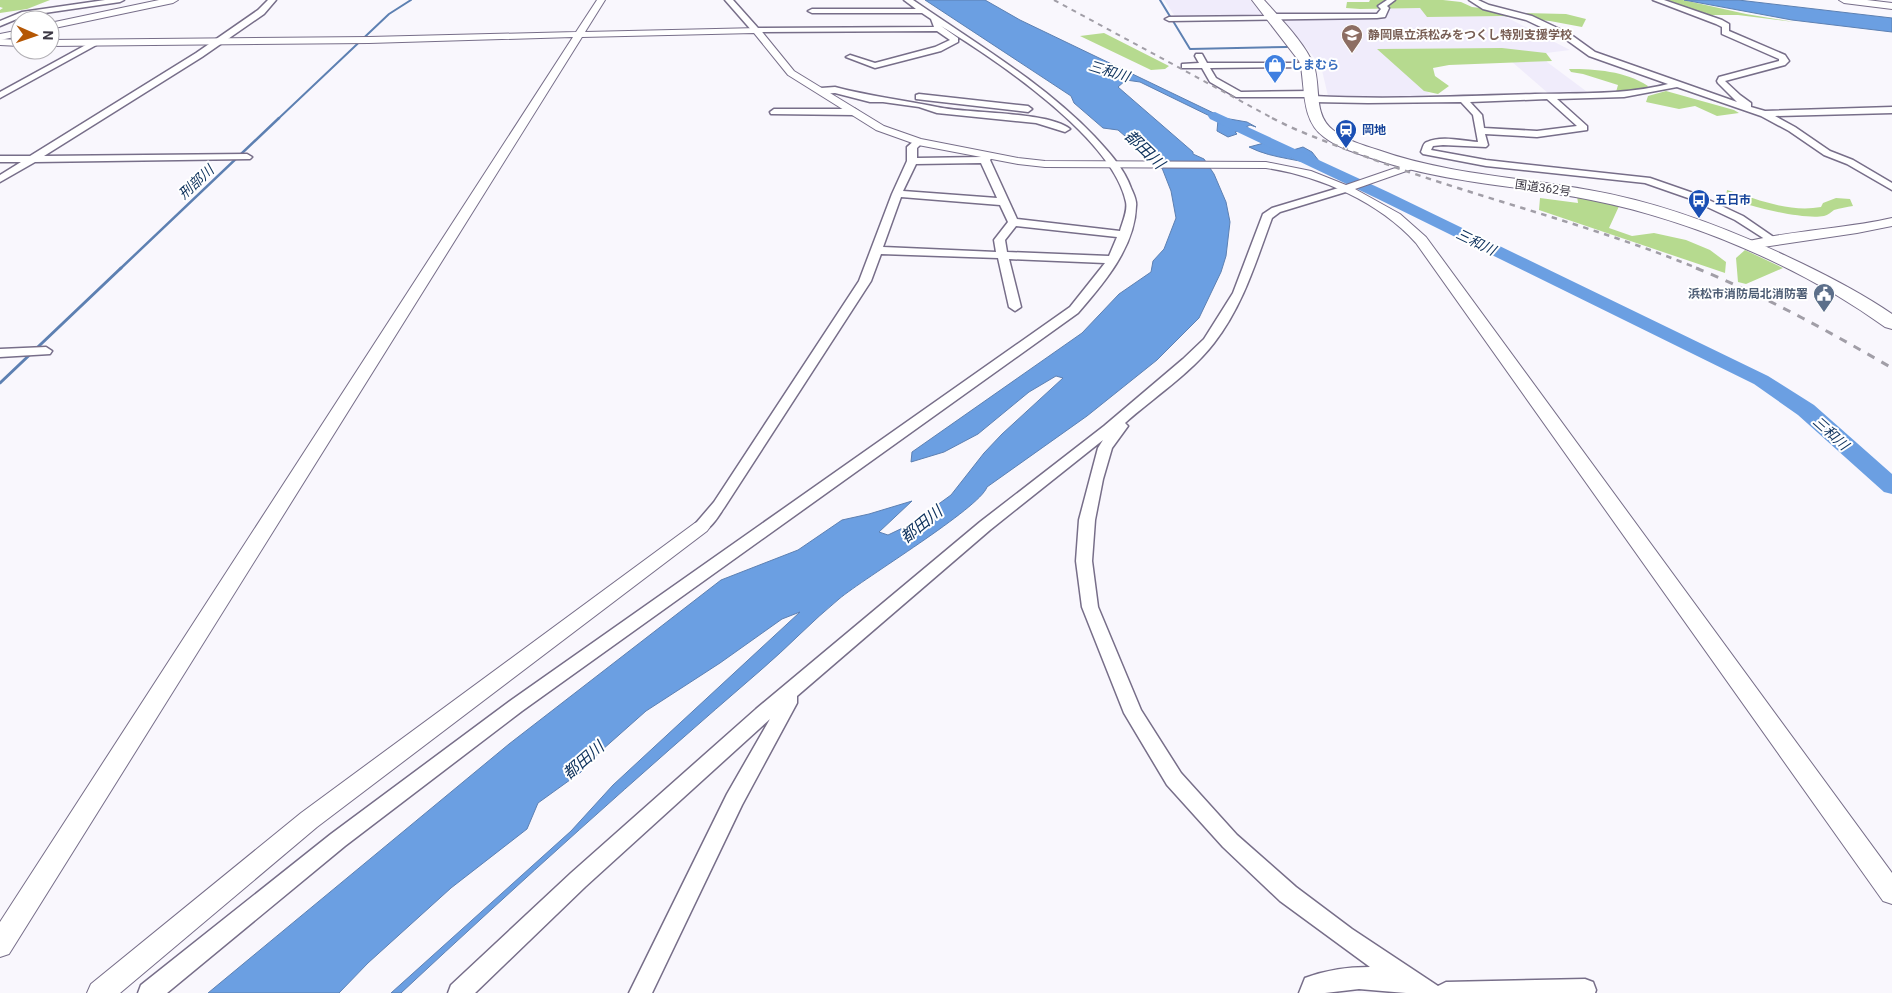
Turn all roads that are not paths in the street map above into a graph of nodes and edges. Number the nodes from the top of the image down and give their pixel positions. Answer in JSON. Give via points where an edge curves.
{"nodes":[{"id":1,"x":120,"y":0,"type":"edge"},
{"id":2,"x":173,"y":0,"type":"edge"},
{"id":3,"x":272,"y":0,"type":"edge"},
{"id":4,"x":601,"y":0,"type":"edge"},
{"id":5,"x":730,"y":0,"type":"edge"},
{"id":6,"x":736,"y":0,"type":"edge"},
{"id":7,"x":810,"y":0,"type":"edge"},
{"id":8,"x":908,"y":0,"type":"edge"},
{"id":9,"x":1258,"y":0,"type":"edge"},
{"id":10,"x":1391,"y":0,"type":"edge"},
{"id":11,"x":1473,"y":0,"type":"edge"},
{"id":12,"x":1657,"y":0,"type":"edge"},
{"id":13,"x":1844,"y":0,"type":"edge"},
{"id":14,"x":1892,"y":6,"type":"edge"},
{"id":15,"x":50,"y":10,"type":"edge"},
{"id":16,"x":924,"y":10,"type":"junction"},
{"id":17,"x":1271,"y":17,"type":"junction"},
{"id":18,"x":934,"y":18,"type":"junction"},
{"id":19,"x":1169,"y":19,"type":"dead end"},
{"id":20,"x":810,"y":20,"type":"junction"},
{"id":21,"x":60,"y":24,"type":"edge"},
{"id":22,"x":941,"y":29,"type":"junction"},
{"id":23,"x":756,"y":30,"type":"junction"},
{"id":24,"x":578,"y":34,"type":"junction"},
{"id":25,"x":927,"y":40,"type":"dead end"},
{"id":26,"x":217,"y":42,"type":"junction"},
{"id":27,"x":60,"y":43,"type":"edge"},
{"id":28,"x":96,"y":43,"type":"junction"},
{"id":29,"x":877,"y":56,"type":"dead end"},
{"id":30,"x":1199,"y":56,"type":"dead end"},
{"id":31,"x":850,"y":57,"type":"dead end"},
{"id":32,"x":860,"y":60,"type":"junction"},
{"id":33,"x":1307,"y":65,"type":"junction"},
{"id":34,"x":1185,"y":66,"type":"dead end"},
{"id":35,"x":1204,"y":66,"type":"junction"},
{"id":36,"x":1677,"y":84,"type":"junction"},
{"id":37,"x":821,"y":92,"type":"junction"},
{"id":38,"x":890,"y":93,"type":"dead end"},
{"id":39,"x":0,"y":95,"type":"edge"},
{"id":40,"x":913,"y":96,"type":"junction"},
{"id":41,"x":1312,"y":96,"type":"junction"},
{"id":42,"x":1549,"y":97,"type":"junction"},
{"id":43,"x":1464,"y":100,"type":"junction"},
{"id":44,"x":905,"y":103,"type":"junction"},
{"id":45,"x":1892,"y":110,"type":"edge"},
{"id":46,"x":774,"y":112,"type":"dead end"},
{"id":47,"x":855,"y":112,"type":"junction"},
{"id":48,"x":1763,"y":113,"type":"junction"},
{"id":49,"x":1034,"y":120,"type":"junction"},
{"id":50,"x":1065,"y":129,"type":"dead end"},
{"id":51,"x":1480,"y":131,"type":"junction"},
{"id":52,"x":918,"y":142,"type":"junction"},
{"id":53,"x":247,"y":157,"type":"dead end"},
{"id":54,"x":33,"y":158,"type":"junction"},
{"id":55,"x":987,"y":158,"type":"junction"},
{"id":56,"x":0,"y":159,"type":"edge"},
{"id":57,"x":912,"y":161,"type":"junction"},
{"id":58,"x":1116,"y":164,"type":"junction"},
{"id":59,"x":1410,"y":166,"type":"junction"},
{"id":60,"x":0,"y":179,"type":"edge"},
{"id":61,"x":1354,"y":186,"type":"junction"},
{"id":62,"x":1892,"y":187,"type":"edge"},
{"id":63,"x":897,"y":194,"type":"junction"},
{"id":64,"x":1005,"y":202,"type":"junction"},
{"id":65,"x":1013,"y":222,"type":"junction"},
{"id":66,"x":1892,"y":222,"type":"edge"},
{"id":67,"x":1124,"y":235,"type":"junction"},
{"id":68,"x":1771,"y":240,"type":"junction"},
{"id":69,"x":1750,"y":245,"type":"junction"},
{"id":70,"x":876,"y":250,"type":"junction"},
{"id":71,"x":1002,"y":254,"type":"junction"},
{"id":72,"x":1114,"y":260,"type":"junction"},
{"id":73,"x":1015,"y":307,"type":"dead end"},
{"id":74,"x":1892,"y":323,"type":"edge"},
{"id":75,"x":46,"y":351,"type":"dead end"},
{"id":76,"x":0,"y":352,"type":"edge"},
{"id":77,"x":1122,"y":419,"type":"junction"},
{"id":78,"x":701,"y":527,"type":"joint"},
{"id":79,"x":788,"y":693,"type":"junction"},
{"id":80,"x":1892,"y":893,"type":"edge"},
{"id":81,"x":0,"y":945,"type":"edge"},
{"id":82,"x":1408,"y":981,"type":"junction"},
{"id":83,"x":1585,"y":990,"type":"dead end"},
{"id":84,"x":100,"y":993,"type":"edge"},
{"id":85,"x":149,"y":993,"type":"edge"},
{"id":86,"x":459,"y":993,"type":"edge"},
{"id":87,"x":640,"y":993,"type":"edge"},
{"id":88,"x":1310,"y":993,"type":"edge"},
{"id":89,"x":1429,"y":993,"type":"edge"},
{"id":90,"x":1446,"y":993,"type":"edge"}],
"edges":[{"from":1,"to":15,"type":"street"},
{"from":2,"to":21,"type":"main road"},
{"from":3,"to":26,"type":"street","via":[[261,12]]},
{"from":4,"to":24,"type":"street"},
{"from":5,"to":6,"type":"street"},
{"from":5,"to":23,"type":"street"},
{"from":7,"to":20,"type":"street"},
{"from":8,"to":16,"type":"street"},
{"from":9,"to":17,"type":"highway","name":"国道362号"},
{"from":10,"to":17,"type":"street","via":[[1382,6],[1386,8],[1382,15],[1377,16]]},
{"from":11,"to":36,"type":"street","via":[[1486,7],[1529,18],[1567,36],[1592,54]]},
{"from":12,"to":48,"type":"street","via":[[1719,22],[1726,26],[1724,32],[1782,57],[1785,61],[1782,63],[1721,81],[1739,100]]},
{"from":13,"to":14,"type":"main road"},
{"from":16,"to":18,"type":"street"},
{"from":16,"to":20,"type":"street"},
{"from":17,"to":19,"type":"street"},
{"from":17,"to":33,"type":"highway","name":"国道362号"},
{"from":18,"to":22,"type":"street"},
{"from":18,"to":58,"type":"street","via":[[996,59],[1066,114]]},
{"from":20,"to":22,"type":"street"},
{"from":20,"to":23,"type":"street"},
{"from":22,"to":25,"type":"street"},
{"from":22,"to":32,"type":"street","via":[[955,40],[875,66]]},
{"from":23,"to":24,"type":"street"},
{"from":23,"to":37,"type":"street","via":[[791,73]]},
{"from":24,"to":26,"type":"street"},
{"from":24,"to":81,"type":"street"},
{"from":26,"to":28,"type":"street"},
{"from":26,"to":54,"type":"street"},
{"from":27,"to":28,"type":"street"},
{"from":28,"to":39,"type":"street"},
{"from":29,"to":32,"type":"street"},
{"from":30,"to":35,"type":"street"},
{"from":31,"to":32,"type":"street"},
{"from":33,"to":35,"type":"street"},
{"from":33,"to":41,"type":"highway","name":"国道362号"},
{"from":34,"to":35,"type":"street"},
{"from":35,"to":41,"type":"street","via":[[1213,80],[1239,95]]},
{"from":36,"to":42,"type":"street","via":[[1641,94]]},
{"from":36,"to":48,"type":"street"},
{"from":37,"to":44,"type":"street","via":[[835,90]]},
{"from":37,"to":47,"type":"street"},
{"from":38,"to":40,"type":"street"},
{"from":40,"to":44,"type":"street"},
{"from":40,"to":49,"type":"street","via":[[1039,111]]},
{"from":41,"to":43,"type":"street","via":[[1351,101]]},
{"from":41,"to":59,"type":"highway","name":"国道362号","via":[[1317,120],[1323,129],[1378,157]]},
{"from":42,"to":43,"type":"street"},
{"from":42,"to":51,"type":"street","via":[[1584,128],[1537,134]]},
{"from":43,"to":51,"type":"street","via":[[1477,115]]},
{"from":44,"to":49,"type":"street","via":[[937,110]]},
{"from":45,"to":48,"type":"street"},
{"from":46,"to":47,"type":"street"},
{"from":47,"to":52,"type":"street","via":[[880,128]]},
{"from":48,"to":62,"type":"street","via":[[1827,153],[1850,162]]},
{"from":49,"to":50,"type":"street"},
{"from":51,"to":68,"type":"street","via":[[1483,145],[1443,142],[1429,144],[1426,152],[1486,163],[1646,180],[1692,196],[1739,218]]},
{"from":52,"to":55,"type":"street"},
{"from":52,"to":57,"type":"street","via":[[912,147]]},
{"from":53,"to":54,"type":"street"},
{"from":54,"to":56,"type":"street"},
{"from":54,"to":60,"type":"street"},
{"from":55,"to":57,"type":"street"},
{"from":55,"to":58,"type":"street","via":[[1045,164]]},
{"from":55,"to":64,"type":"street"},
{"from":57,"to":63,"type":"street"},
{"from":58,"to":61,"type":"street","via":[[1266,165],[1293,168]]},
{"from":58,"to":67,"type":"street","via":[[1131,201]]},
{"from":59,"to":61,"type":"street"},
{"from":59,"to":69,"type":"highway","name":"国道362号","via":[[1622,202],[1709,227]]},
{"from":61,"to":77,"type":"street","via":[[1276,210],[1267,216],[1239,294],[1210,340]]},
{"from":61,"to":80,"type":"street","via":[[1407,224],[1421,240]]},
{"from":63,"to":64,"type":"street"},
{"from":63,"to":70,"type":"street"},
{"from":64,"to":65,"type":"street"},
{"from":65,"to":67,"type":"street"},
{"from":65,"to":71,"type":"street","via":[[999,240]]},
{"from":66,"to":68,"type":"street","via":[[1870,228]]},
{"from":67,"to":72,"type":"street"},
{"from":68,"to":69,"type":"street"},
{"from":69,"to":74,"type":"highway","name":"国道362号","via":[[1854,297]]},
{"from":70,"to":71,"type":"street"},
{"from":70,"to":78,"type":"street","via":[[865,281],[719,505]]},
{"from":71,"to":72,"type":"street"},
{"from":71,"to":73,"type":"street"},
{"from":72,"to":85,"type":"street","via":[[1074,310],[516,706],[338,840]]},
{"from":75,"to":76,"type":"street"},
{"from":77,"to":79,"type":"street","via":[[985,526]]},
{"from":77,"to":82,"type":"street","via":[[1121,428],[1105,448],[1096,479],[1084,561],[1090,606],[1133,713],[1174,779],[1230,841],[1288,894]]},
{"from":78,"to":84,"type":"street","via":[[310,820]]},
{"from":79,"to":86,"type":"street","via":[[578,880]]},
{"from":79,"to":87,"type":"street","via":[[788,703],[734,800]]},
{"from":82,"to":88,"type":"street","via":[[1364,977],[1329,979],[1313,986]]},
{"from":82,"to":89,"type":"street"},
{"from":83,"to":90,"type":"street"}]}
